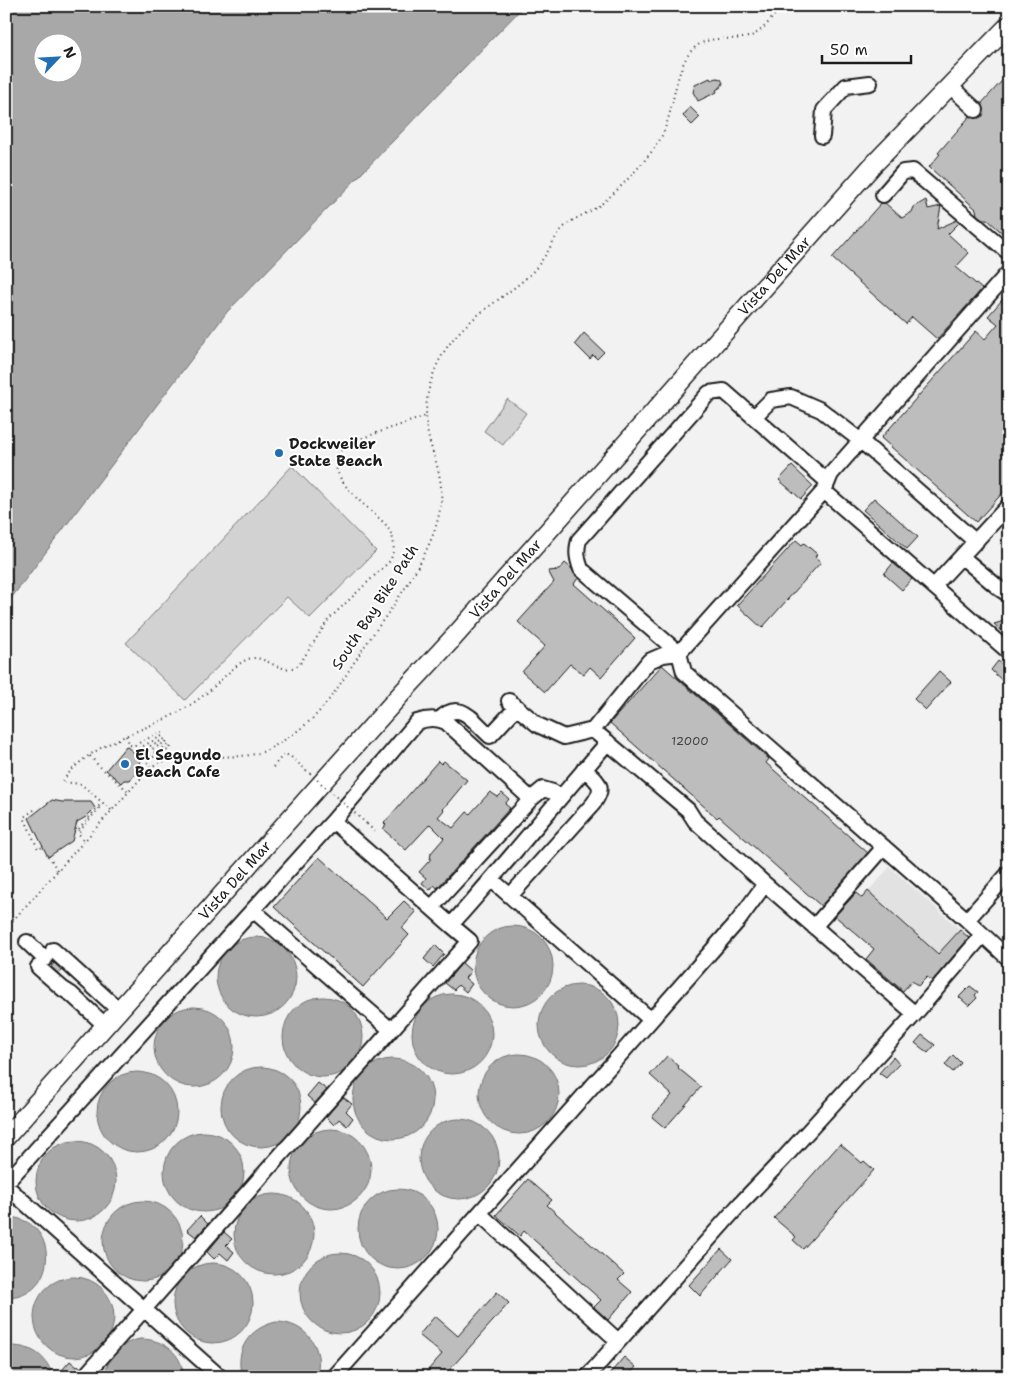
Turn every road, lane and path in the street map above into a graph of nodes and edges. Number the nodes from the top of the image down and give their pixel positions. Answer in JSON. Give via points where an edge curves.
{"nodes":[{"id":1,"x":782,"y":6,"type":"edge"},
{"id":2,"x":1009,"y":25,"type":"edge"},
{"id":3,"x":870,"y":83,"type":"dead end"},
{"id":4,"x":950,"y":86,"type":"junction"},
{"id":5,"x":976,"y":110,"type":"dead end"},
{"id":6,"x":822,"y":136,"type":"dead end"},
{"id":7,"x":883,"y":195,"type":"dead end"},
{"id":8,"x":1009,"y":253,"type":"edge"},
{"id":9,"x":1009,"y":272,"type":"edge"},
{"id":10,"x":426,"y":416,"type":"junction"},
{"id":11,"x":754,"y":417,"type":"junction"},
{"id":12,"x":861,"y":441,"type":"junction"},
{"id":13,"x":826,"y":486,"type":"junction"},
{"id":14,"x":1009,"y":505,"type":"edge"},
{"id":15,"x":976,"y":542,"type":"junction"},
{"id":16,"x":962,"y":557,"type":"junction"},
{"id":17,"x":934,"y":586,"type":"junction"},
{"id":18,"x":1009,"y":595,"type":"edge"},
{"id":19,"x":1009,"y":652,"type":"edge"},
{"id":20,"x":679,"y":654,"type":"junction"},
{"id":21,"x":439,"y":720,"type":"junction"},
{"id":22,"x":593,"y":730,"type":"junction"},
{"id":23,"x":126,"y":736,"type":"junction"},
{"id":24,"x":608,"y":742,"type":"junction"},
{"id":25,"x":90,"y":756,"type":"junction"},
{"id":26,"x":273,"y":767,"type":"dead end"},
{"id":27,"x":150,"y":769,"type":"junction"},
{"id":28,"x":584,"y":769,"type":"junction"},
{"id":29,"x":128,"y":791,"type":"junction"},
{"id":30,"x":560,"y":797,"type":"junction"},
{"id":31,"x":531,"y":799,"type":"junction"},
{"id":32,"x":34,"y":810,"type":"dead end"},
{"id":33,"x":111,"y":810,"type":"junction"},
{"id":34,"x":333,"y":821,"type":"junction"},
{"id":35,"x":76,"y":829,"type":"dead end"},
{"id":36,"x":377,"y":834,"type":"dead end"},
{"id":37,"x":84,"y":840,"type":"junction"},
{"id":38,"x":42,"y":847,"type":"dead end"},
{"id":39,"x":884,"y":847,"type":"junction"},
{"id":40,"x":49,"y":856,"type":"dead end"},
{"id":41,"x":57,"y":870,"type":"junction"},
{"id":42,"x":1009,"y":873,"type":"edge"},
{"id":43,"x":492,"y":880,"type":"junction"},
{"id":44,"x":765,"y":884,"type":"junction"},
{"id":45,"x":510,"y":896,"type":"junction"},
{"id":46,"x":432,"y":907,"type":"junction"},
{"id":47,"x":254,"y":910,"type":"junction"},
{"id":48,"x":967,"y":920,"type":"junction"},
{"id":49,"x":452,"y":925,"type":"junction"},
{"id":50,"x":814,"y":926,"type":"junction"},
{"id":51,"x":6,"y":928,"type":"edge"},
{"id":52,"x":982,"y":936,"type":"junction"},
{"id":53,"x":27,"y":942,"type":"dead end"},
{"id":54,"x":45,"y":959,"type":"junction"},
{"id":55,"x":1009,"y":959,"type":"edge"},
{"id":56,"x":120,"y":1010,"type":"junction"},
{"id":57,"x":915,"y":1014,"type":"junction"},
{"id":58,"x":651,"y":1020,"type":"junction"},
{"id":59,"x":106,"y":1026,"type":"junction"},
{"id":60,"x":391,"y":1030,"type":"junction"},
{"id":61,"x":6,"y":1137,"type":"edge"},
{"id":62,"x":6,"y":1185,"type":"edge"},
{"id":63,"x":480,"y":1214,"type":"junction"},
{"id":64,"x":143,"y":1310,"type":"junction"},
{"id":65,"x":618,"y":1341,"type":"junction"},
{"id":66,"x":84,"y":1377,"type":"edge"},
{"id":67,"x":220,"y":1377,"type":"edge"},
{"id":68,"x":334,"y":1377,"type":"edge"},
{"id":69,"x":587,"y":1377,"type":"edge"}],
"edges":[{"from":1,"to":10,"type":"path","name":"South Bay Bike Path","via":[[753,35],[710,39],[691,51],[682,66],[659,141],[598,206],[573,219],[561,230],[530,274],[452,339],[433,374]]},
{"from":2,"to":4,"type":"main road","name":"Vista Del Mar"},
{"from":3,"to":6,"type":"lane","via":[[846,86],[824,110]]},
{"from":4,"to":5,"type":"lane"},
{"from":4,"to":56,"type":"main road","name":"Vista Del Mar","via":[[866,173]]},
{"from":7,"to":8,"type":"lane","via":[[903,172],[913,171]]},
{"from":9,"to":12,"type":"lane"},
{"from":10,"to":23,"type":"path","via":[[351,442],[338,456],[339,478],[392,533],[394,552],[390,561],[329,619],[302,662],[288,669],[258,658],[247,660],[176,714]]},
{"from":10,"to":27,"type":"path","name":"South Bay Bike Path","via":[[441,484],[441,503],[431,538],[412,576],[322,708],[298,730],[260,753],[171,760]]},
{"from":11,"to":12,"type":"lane","via":[[772,400],[791,397],[821,410]]},
{"from":11,"to":13,"type":"lane"},
{"from":11,"to":20,"type":"lane","via":[[724,391],[709,393],[580,540],[576,552],[582,569]]},
{"from":12,"to":13,"type":"lane","via":[[831,474]]},
{"from":12,"to":15,"type":"lane"},
{"from":13,"to":17,"type":"lane"},
{"from":13,"to":20,"type":"lane"},
{"from":14,"to":15,"type":"lane"},
{"from":15,"to":16,"type":"lane"},
{"from":16,"to":17,"type":"lane"},
{"from":16,"to":18,"type":"lane"},
{"from":17,"to":19,"type":"lane"},
{"from":20,"to":22,"type":"lane","via":[[662,655],[649,661]]},
{"from":20,"to":39,"type":"lane","via":[[684,672]]},
{"from":21,"to":22,"type":"lane","via":[[447,712],[462,712],[490,736],[513,704],[538,725],[564,737]]},
{"from":21,"to":31,"type":"lane","via":[[446,722]]},
{"from":21,"to":34,"type":"lane","via":[[427,718],[417,722]]},
{"from":22,"to":24,"type":"lane"},
{"from":23,"to":25,"type":"path"},
{"from":23,"to":27,"type":"path","via":[[133,746],[163,733],[134,750],[136,753],[166,739],[166,742],[141,755],[143,758],[170,746],[170,749],[147,760]]},
{"from":24,"to":28,"type":"lane"},
{"from":24,"to":44,"type":"lane","via":[[688,810]]},
{"from":25,"to":29,"type":"path"},
{"from":25,"to":33,"type":"path","via":[[62,782],[81,784]]},
{"from":26,"to":36,"type":"path","bridge":true,"via":[[284,754],[290,756]]},
{"from":27,"to":29,"type":"path","name":"South Bay Bike Path"},
{"from":28,"to":30,"type":"lane"},
{"from":28,"to":45,"type":"lane","via":[[598,782],[599,795]]},
{"from":29,"to":33,"type":"path","name":"South Bay Bike Path"},
{"from":30,"to":31,"type":"lane","via":[[543,789]]},
{"from":30,"to":43,"type":"lane"},
{"from":31,"to":46,"type":"lane"},
{"from":32,"to":38,"type":"path","via":[[24,817],[38,849]]},
{"from":33,"to":37,"type":"path","name":"South Bay Bike Path"},
{"from":34,"to":46,"type":"lane"},
{"from":34,"to":47,"type":"lane"},
{"from":35,"to":37,"type":"path","via":[[100,805],[78,833]]},
{"from":37,"to":41,"type":"path","name":"South Bay Bike Path"},
{"from":39,"to":48,"type":"lane"},
{"from":39,"to":50,"type":"lane"},
{"from":40,"to":41,"type":"path"},
{"from":41,"to":51,"type":"path","name":"South Bay Bike Path"},
{"from":42,"to":48,"type":"lane"},
{"from":43,"to":45,"type":"lane"},
{"from":43,"to":49,"type":"lane"},
{"from":44,"to":50,"type":"lane"},
{"from":44,"to":58,"type":"lane","via":[[738,921]]},
{"from":45,"to":58,"type":"lane"},
{"from":46,"to":49,"type":"lane"},
{"from":47,"to":60,"type":"lane"},
{"from":47,"to":62,"type":"lane"},
{"from":48,"to":52,"type":"lane"},
{"from":49,"to":60,"type":"lane","via":[[470,941]]},
{"from":50,"to":57,"type":"lane"},
{"from":52,"to":55,"type":"lane"},
{"from":52,"to":57,"type":"lane"},
{"from":53,"to":54,"type":"lane"},
{"from":54,"to":56,"type":"lane"},
{"from":54,"to":59,"type":"lane","via":[[63,990],[72,994]]},
{"from":56,"to":59,"type":"main road","name":"Vista Del Mar"},
{"from":57,"to":65,"type":"lane","via":[[740,1202]]},
{"from":58,"to":63,"type":"lane"},
{"from":59,"to":61,"type":"main road","name":"Vista Del Mar"},
{"from":60,"to":64,"type":"lane"},
{"from":62,"to":64,"type":"lane"},
{"from":63,"to":65,"type":"lane"},
{"from":63,"to":68,"type":"lane"},
{"from":64,"to":66,"type":"lane"},
{"from":64,"to":67,"type":"lane"},
{"from":65,"to":69,"type":"lane"}]}
